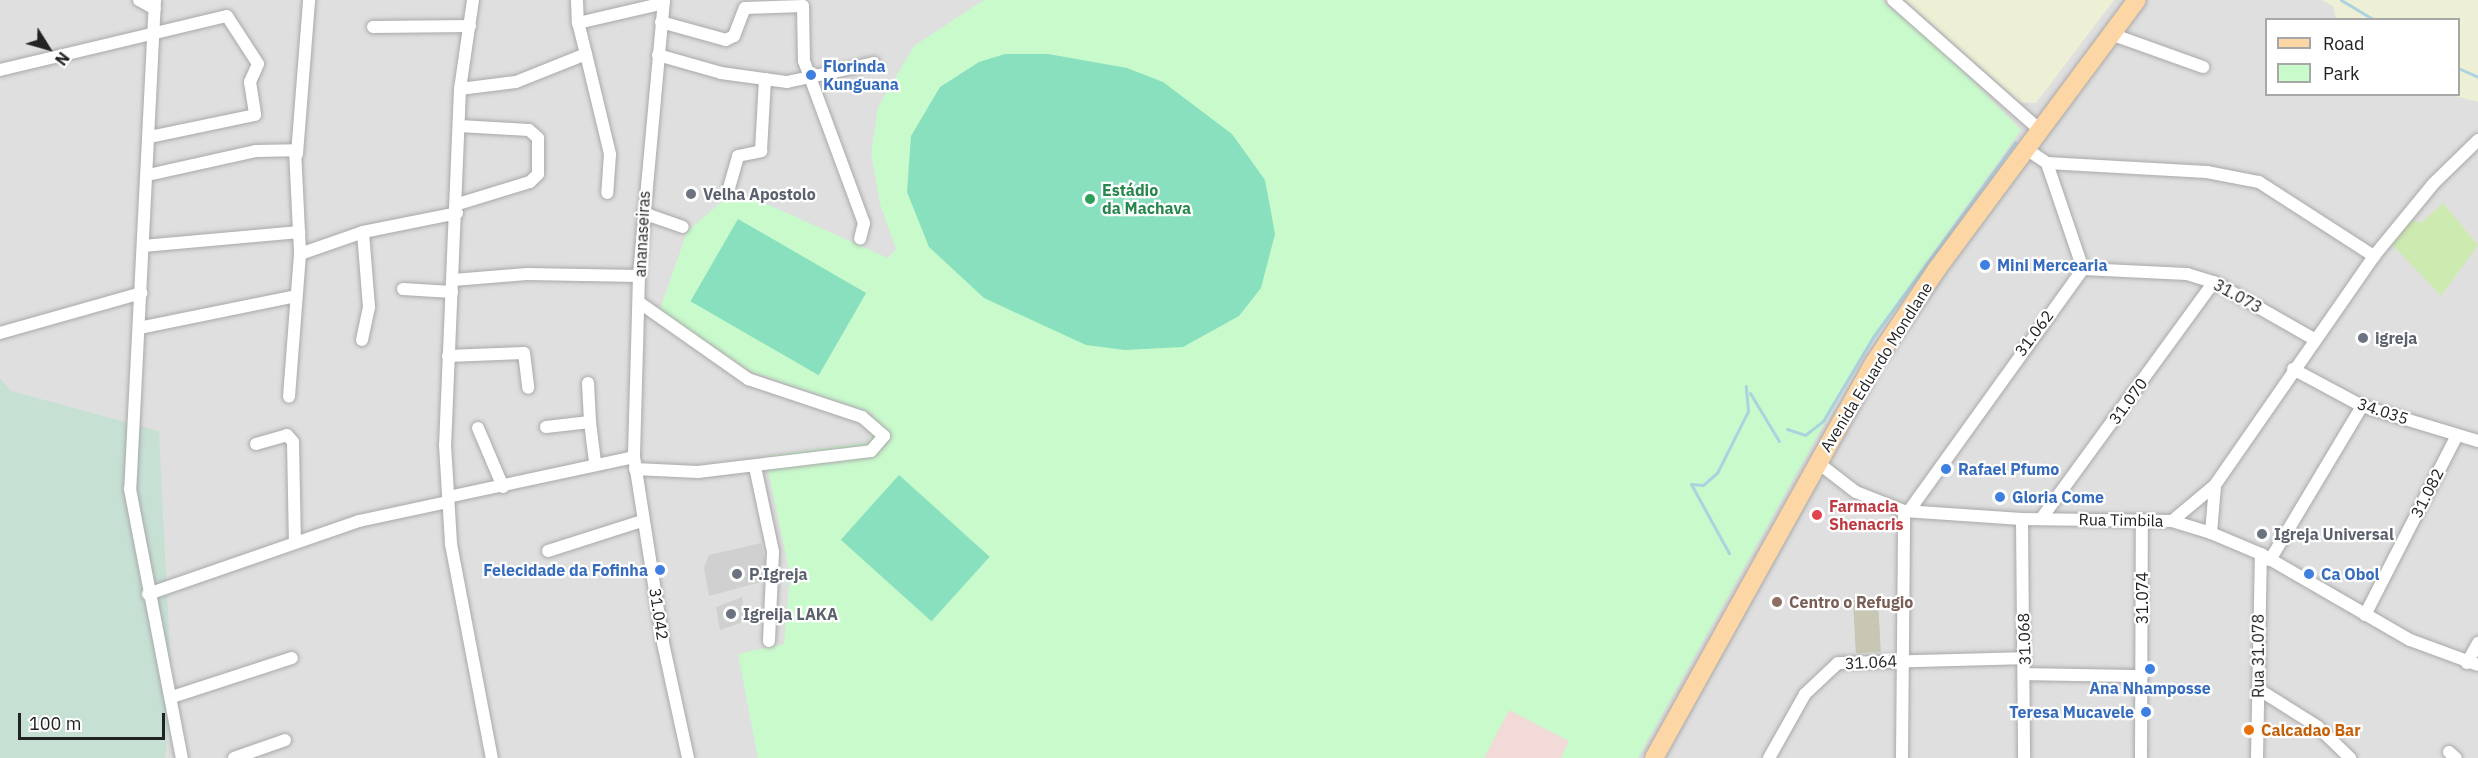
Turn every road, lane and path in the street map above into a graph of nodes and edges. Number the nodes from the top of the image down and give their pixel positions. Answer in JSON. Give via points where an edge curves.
{"nodes":[{"id":1,"x":140,"y":0,"type":"edge"},
{"id":2,"x":309,"y":0,"type":"edge"},
{"id":3,"x":474,"y":0,"type":"edge"},
{"id":4,"x":577,"y":0,"type":"edge"},
{"id":5,"x":1893,"y":0,"type":"edge"},
{"id":6,"x":2137,"y":0,"type":"edge"},
{"id":7,"x":664,"y":2,"type":"edge"},
{"id":8,"x":155,"y":4,"type":"edge"},
{"id":9,"x":744,"y":4,"type":"edge"},
{"id":10,"x":661,"y":22,"type":"junction"},
{"id":11,"x":578,"y":23,"type":"junction"},
{"id":12,"x":470,"y":26,"type":"junction"},
{"id":13,"x":373,"y":27,"type":"dead end"},
{"id":14,"x":154,"y":33,"type":"junction"},
{"id":15,"x":2110,"y":34,"type":"junction"},
{"id":16,"x":586,"y":54,"type":"junction"},
{"id":17,"x":658,"y":55,"type":"junction"},
{"id":18,"x":874,"y":63,"type":"dead end"},
{"id":19,"x":2203,"y":67,"type":"dead end"},
{"id":20,"x":0,"y":70,"type":"edge"},
{"id":21,"x":765,"y":79,"type":"junction"},
{"id":22,"x":809,"y":82,"type":"junction"},
{"id":23,"x":460,"y":89,"type":"junction"},
{"id":24,"x":459,"y":126,"type":"junction"},
{"id":25,"x":2039,"y":129,"type":"junction"},
{"id":26,"x":150,"y":137,"type":"junction"},
{"id":27,"x":2478,"y":140,"type":"edge"},
{"id":28,"x":2026,"y":149,"type":"junction"},
{"id":29,"x":297,"y":154,"type":"junction"},
{"id":30,"x":2047,"y":163,"type":"junction"},
{"id":31,"x":148,"y":176,"type":"junction"},
{"id":32,"x":729,"y":188,"type":"dead end"},
{"id":33,"x":607,"y":193,"type":"dead end"},
{"id":34,"x":457,"y":209,"type":"junction"},
{"id":35,"x":643,"y":213,"type":"junction"},
{"id":36,"x":683,"y":227,"type":"dead end"},
{"id":37,"x":299,"y":232,"type":"junction"},
{"id":38,"x":363,"y":232,"type":"junction"},
{"id":39,"x":860,"y":239,"type":"dead end"},
{"id":40,"x":144,"y":246,"type":"junction"},
{"id":41,"x":300,"y":254,"type":"junction"},
{"id":42,"x":2374,"y":256,"type":"junction"},
{"id":43,"x":2083,"y":269,"type":"junction"},
{"id":44,"x":639,"y":276,"type":"junction"},
{"id":45,"x":2214,"y":282,"type":"junction"},
{"id":46,"x":452,"y":286,"type":"junction"},
{"id":47,"x":403,"y":289,"type":"dead end"},
{"id":48,"x":141,"y":292,"type":"junction"},
{"id":49,"x":296,"y":296,"type":"junction"},
{"id":50,"x":640,"y":303,"type":"junction"},
{"id":51,"x":139,"y":328,"type":"junction"},
{"id":52,"x":0,"y":333,"type":"edge"},
{"id":53,"x":2314,"y":339,"type":"junction"},
{"id":54,"x":362,"y":340,"type":"dead end"},
{"id":55,"x":448,"y":356,"type":"junction"},
{"id":56,"x":2293,"y":369,"type":"junction"},
{"id":57,"x":588,"y":383,"type":"dead end"},
{"id":58,"x":528,"y":388,"type":"dead end"},
{"id":59,"x":289,"y":398,"type":"dead end"},
{"id":60,"x":2362,"y":406,"type":"junction"},
{"id":61,"x":590,"y":422,"type":"junction"},
{"id":62,"x":546,"y":427,"type":"dead end"},
{"id":63,"x":478,"y":428,"type":"dead end"},
{"id":64,"x":2457,"y":435,"type":"junction"},
{"id":65,"x":2478,"y":441,"type":"edge"},
{"id":66,"x":256,"y":444,"type":"dead end"},
{"id":67,"x":595,"y":462,"type":"junction"},
{"id":68,"x":1817,"y":462,"type":"junction"},
{"id":69,"x":635,"y":463,"type":"junction"},
{"id":70,"x":755,"y":467,"type":"junction"},
{"id":71,"x":2214,"y":484,"type":"junction"},
{"id":72,"x":503,"y":487,"type":"junction"},
{"id":73,"x":448,"y":499,"type":"junction"},
{"id":74,"x":1907,"y":511,"type":"junction"},
{"id":75,"x":2022,"y":519,"type":"junction"},
{"id":76,"x":2041,"y":519,"type":"junction"},
{"id":77,"x":2142,"y":520,"type":"junction"},
{"id":78,"x":642,"y":521,"type":"junction"},
{"id":79,"x":2172,"y":521,"type":"junction"},
{"id":80,"x":2211,"y":533,"type":"junction"},
{"id":81,"x":295,"y":542,"type":"junction"},
{"id":82,"x":548,"y":551,"type":"dead end"},
{"id":83,"x":2265,"y":557,"type":"junction"},
{"id":84,"x":148,"y":594,"type":"junction"},
{"id":85,"x":2365,"y":615,"type":"junction"},
{"id":86,"x":769,"y":641,"type":"dead end"},
{"id":87,"x":2478,"y":643,"type":"edge"},
{"id":88,"x":292,"y":658,"type":"dead end"},
{"id":89,"x":2024,"y":658,"type":"junction"},
{"id":90,"x":1905,"y":660,"type":"junction"},
{"id":91,"x":2472,"y":664,"type":"edge"},
{"id":92,"x":2025,"y":674,"type":"junction"},
{"id":93,"x":2142,"y":676,"type":"junction"},
{"id":94,"x":2258,"y":689,"type":"junction"},
{"id":95,"x":172,"y":697,"type":"junction"},
{"id":96,"x":285,"y":740,"type":"dead end"},
{"id":97,"x":182,"y":758,"type":"edge"},
{"id":98,"x":234,"y":758,"type":"edge"},
{"id":99,"x":492,"y":758,"type":"edge"},
{"id":100,"x":688,"y":758,"type":"edge"},
{"id":101,"x":1654,"y":758,"type":"edge"},
{"id":102,"x":1769,"y":758,"type":"edge"},
{"id":103,"x":1902,"y":758,"type":"edge"},
{"id":104,"x":2024,"y":758,"type":"edge"},
{"id":105,"x":2141,"y":758,"type":"edge"},
{"id":106,"x":2257,"y":758,"type":"edge"},
{"id":107,"x":2350,"y":758,"type":"edge"}],
"edges":[{"from":1,"to":8,"type":"street"},
{"from":2,"to":29,"type":"street"},
{"from":3,"to":12,"type":"street"},
{"from":4,"to":11,"type":"street"},
{"from":5,"to":25,"type":"street"},
{"from":6,"to":15,"type":"main road","name":"Avenida Eduardo Mondlane"},
{"from":7,"to":10,"type":"street","name":"ananaseiras"},
{"from":7,"to":11,"type":"street"},
{"from":8,"to":14,"type":"street"},
{"from":9,"to":10,"type":"street","via":[[731,39]]},
{"from":9,"to":22,"type":"street","via":[[803,6]]},
{"from":10,"to":17,"type":"street","name":"ananaseiras"},
{"from":11,"to":16,"type":"street"},
{"from":12,"to":13,"type":"street"},
{"from":12,"to":23,"type":"street"},
{"from":14,"to":20,"type":"street"},
{"from":14,"to":26,"type":"street"},
{"from":14,"to":26,"type":"street","via":[[227,16],[258,69],[250,82],[252,117]]},
{"from":15,"to":19,"type":"street"},
{"from":15,"to":25,"type":"main road","name":"Avenida Eduardo Mondlane"},
{"from":16,"to":23,"type":"street","via":[[516,82]]},
{"from":16,"to":33,"type":"street","via":[[610,154]]},
{"from":17,"to":21,"type":"street"},
{"from":17,"to":35,"type":"street","name":"ananaseiras"},
{"from":18,"to":22,"type":"street"},
{"from":21,"to":22,"type":"street"},
{"from":21,"to":32,"type":"street","via":[[761,151],[738,156]]},
{"from":22,"to":39,"type":"street","via":[[864,223]]},
{"from":23,"to":24,"type":"street"},
{"from":24,"to":34,"type":"street"},
{"from":24,"to":34,"type":"street","via":[[529,130],[538,138],[538,174],[530,182]]},
{"from":25,"to":28,"type":"main road","name":"Avenida Eduardo Mondlane"},
{"from":26,"to":31,"type":"street"},
{"from":27,"to":42,"type":"street"},
{"from":28,"to":30,"type":"street"},
{"from":28,"to":68,"type":"main road","name":"Avenida Eduardo Mondlane","via":[[1909,310]]},
{"from":29,"to":31,"type":"street","via":[[256,152]]},
{"from":29,"to":37,"type":"street"},
{"from":30,"to":42,"type":"street","via":[[2207,172],[2259,182]]},
{"from":30,"to":43,"type":"street"},
{"from":31,"to":40,"type":"street"},
{"from":34,"to":38,"type":"street"},
{"from":34,"to":46,"type":"street"},
{"from":35,"to":36,"type":"street"},
{"from":35,"to":44,"type":"street","name":"ananaseiras"},
{"from":37,"to":40,"type":"street"},
{"from":37,"to":41,"type":"street"},
{"from":38,"to":41,"type":"street"},
{"from":38,"to":54,"type":"street","via":[[369,298]]},
{"from":40,"to":48,"type":"street"},
{"from":41,"to":49,"type":"street"},
{"from":42,"to":53,"type":"street"},
{"from":43,"to":45,"type":"street","name":"31.073","via":[[2187,274]]},
{"from":43,"to":74,"type":"street","name":"31.062"},
{"from":44,"to":46,"type":"street","via":[[527,274]]},
{"from":44,"to":50,"type":"street","name":"ananaseiras"},
{"from":45,"to":53,"type":"street","name":"31.073"},
{"from":45,"to":76,"type":"street","name":"31.070"},
{"from":46,"to":47,"type":"street"},
{"from":46,"to":55,"type":"street"},
{"from":48,"to":51,"type":"street"},
{"from":48,"to":52,"type":"street"},
{"from":49,"to":51,"type":"street"},
{"from":49,"to":59,"type":"street"},
{"from":50,"to":69,"type":"street","name":"ananaseiras"},
{"from":50,"to":70,"type":"street","via":[[748,379],[862,417],[884,436],[871,452]]},
{"from":51,"to":84,"type":"street","via":[[130,489]]},
{"from":53,"to":56,"type":"street"},
{"from":55,"to":58,"type":"street","via":[[524,353]]},
{"from":55,"to":73,"type":"street"},
{"from":56,"to":60,"type":"street","name":"34.035"},
{"from":56,"to":71,"type":"street"},
{"from":57,"to":61,"type":"street"},
{"from":60,"to":64,"type":"street","name":"34.035"},
{"from":60,"to":83,"type":"street"},
{"from":61,"to":62,"type":"street"},
{"from":61,"to":67,"type":"street"},
{"from":63,"to":72,"type":"street"},
{"from":64,"to":65,"type":"street","name":"34.035"},
{"from":64,"to":85,"type":"street","name":"31.082"},
{"from":66,"to":81,"type":"street","via":[[287,435],[293,442]]},
{"from":67,"to":69,"type":"street"},
{"from":67,"to":72,"type":"street"},
{"from":68,"to":74,"type":"street","name":"Rua Timbila","via":[[1856,492]]},
{"from":68,"to":101,"type":"main road","name":"Avenida Eduardo Mondlane"},
{"from":69,"to":70,"type":"street"},
{"from":69,"to":78,"type":"street","name":"31.042"},
{"from":70,"to":86,"type":"street","via":[[773,552]]},
{"from":71,"to":79,"type":"street"},
{"from":71,"to":80,"type":"street"},
{"from":72,"to":73,"type":"street"},
{"from":73,"to":81,"type":"street"},
{"from":73,"to":99,"type":"street"},
{"from":74,"to":75,"type":"street","name":"Rua Timbila"},
{"from":74,"to":90,"type":"street"},
{"from":75,"to":76,"type":"street","name":"Rua Timbila"},
{"from":75,"to":89,"type":"street","name":"31.068"},
{"from":76,"to":77,"type":"street","name":"Rua Timbila"},
{"from":77,"to":79,"type":"street","name":"Rua Timbila"},
{"from":77,"to":93,"type":"street","name":"31.074"},
{"from":78,"to":82,"type":"street"},
{"from":78,"to":100,"type":"street","name":"31.042"},
{"from":79,"to":80,"type":"street","name":"Rua Timbila"},
{"from":80,"to":83,"type":"street","name":"Rua Timbila"},
{"from":81,"to":84,"type":"street"},
{"from":83,"to":85,"type":"street","name":"Rua Timbila"},
{"from":83,"to":94,"type":"street","name":"Rua 31.078"},
{"from":84,"to":95,"type":"street"},
{"from":85,"to":91,"type":"street","name":"Rua Timbila"},
{"from":87,"to":91,"type":"street"},
{"from":88,"to":95,"type":"street"},
{"from":89,"to":90,"type":"street","name":"31.064"},
{"from":89,"to":92,"type":"street","name":"31.068"},
{"from":90,"to":102,"type":"street","name":"31.064","via":[[1856,660],[1827,670],[1805,694]]},
{"from":90,"to":103,"type":"street"},
{"from":92,"to":93,"type":"street"},
{"from":92,"to":104,"type":"street","name":"31.068"},
{"from":93,"to":105,"type":"street","name":"31.074"},
{"from":94,"to":106,"type":"street","name":"Rua 31.078"},
{"from":94,"to":107,"type":"street","via":[[2318,727]]},
{"from":95,"to":97,"type":"street"},
{"from":96,"to":98,"type":"street"}]}
